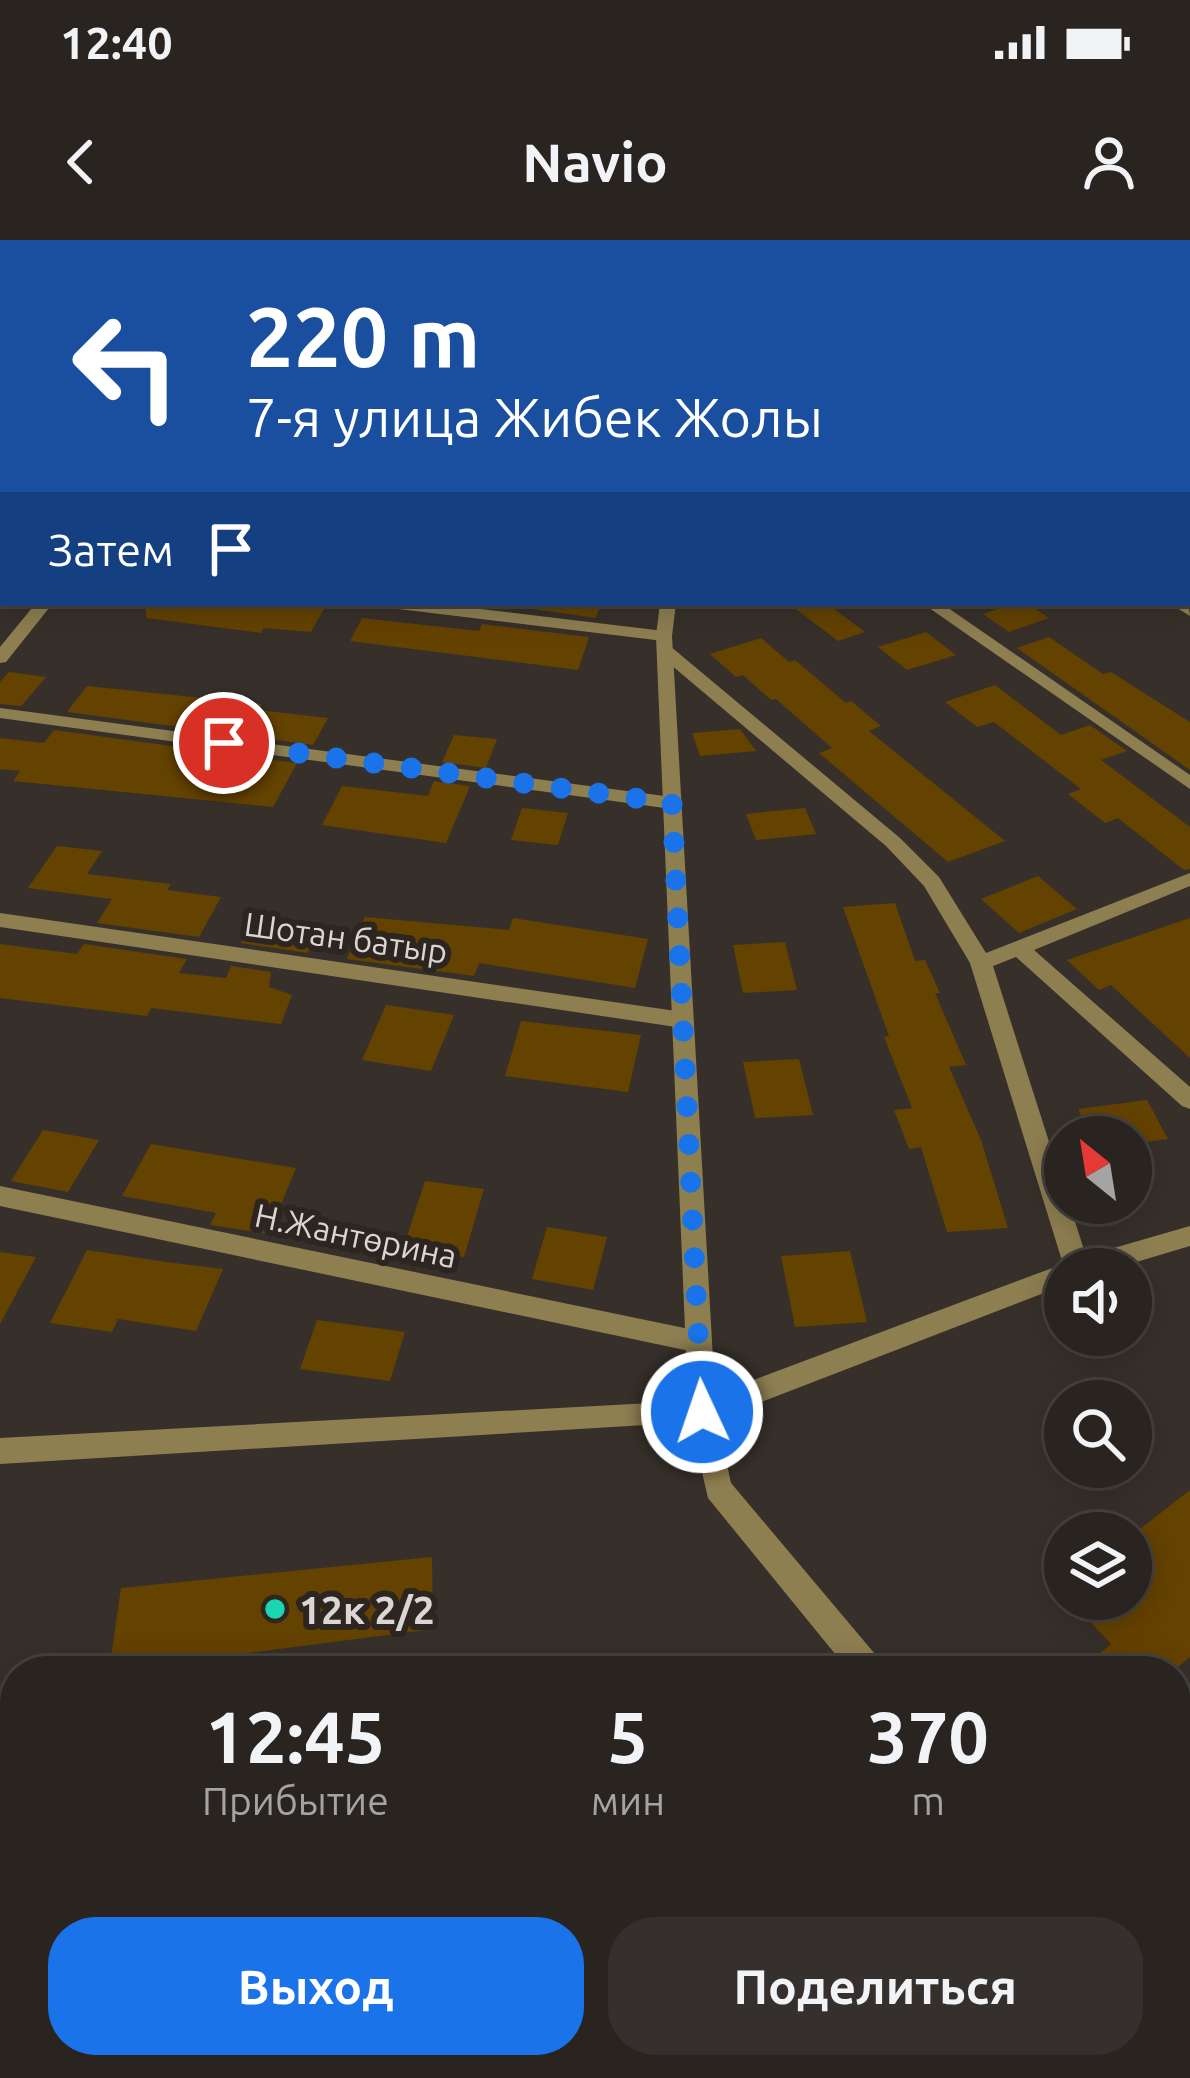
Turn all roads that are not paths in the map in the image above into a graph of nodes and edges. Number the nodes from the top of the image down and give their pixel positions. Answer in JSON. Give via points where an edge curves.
{"nodes":[{"id":1,"x":43,"y":606,"type":"edge"},
{"id":2,"x":411,"y":606,"type":"edge"},
{"id":3,"x":668,"y":606,"type":"edge"},
{"id":4,"x":935,"y":606,"type":"edge"},
{"id":5,"x":664,"y":643,"type":"junction"},
{"id":6,"x":0,"y":658,"type":"edge"},
{"id":7,"x":0,"y":713,"type":"edge"},
{"id":8,"x":1190,"y":783,"type":"edge"},
{"id":9,"x":672,"y":803,"type":"junction"},
{"id":10,"x":1190,"y":879,"type":"edge"},
{"id":11,"x":0,"y":920,"type":"edge"},
{"id":12,"x":1020,"y":949,"type":"junction"},
{"id":13,"x":981,"y":963,"type":"junction"},
{"id":14,"x":682,"y":1020,"type":"junction"},
{"id":15,"x":1190,"y":1100,"type":"edge"},
{"id":16,"x":0,"y":1196,"type":"edge"},
{"id":17,"x":1190,"y":1237,"type":"edge"},
{"id":18,"x":1070,"y":1248,"type":"edge"},
{"id":19,"x":1151,"y":1248,"type":"edge"},
{"id":20,"x":1044,"y":1282,"type":"edge"},
{"id":21,"x":698,"y":1342,"type":"junction"},
{"id":22,"x":702,"y":1412,"type":"junction"},
{"id":23,"x":0,"y":1451,"type":"edge"},
{"id":24,"x":857,"y":1656,"type":"edge"}],
"edges":[{"from":1,"to":6,"type":"street"},
{"from":2,"to":5,"type":"street"},
{"from":3,"to":5,"type":"street"},
{"from":4,"to":8,"type":"street"},
{"from":5,"to":9,"type":"street"},
{"from":5,"to":13,"type":"street","via":[[932,882]]},
{"from":7,"to":9,"type":"street"},
{"from":9,"to":14,"type":"street"},
{"from":10,"to":12,"type":"street"},
{"from":11,"to":14,"type":"street","name":"Шотан батыр"},
{"from":12,"to":13,"type":"street"},
{"from":12,"to":15,"type":"street"},
{"from":13,"to":18,"type":"street"},
{"from":14,"to":21,"type":"street"},
{"from":16,"to":21,"type":"street","name":"Н.Жантөрина"},
{"from":17,"to":19,"type":"street"},
{"from":20,"to":22,"type":"street"},
{"from":21,"to":22,"type":"street"},
{"from":22,"to":23,"type":"street"},
{"from":22,"to":24,"type":"street","via":[[718,1489]]}]}
